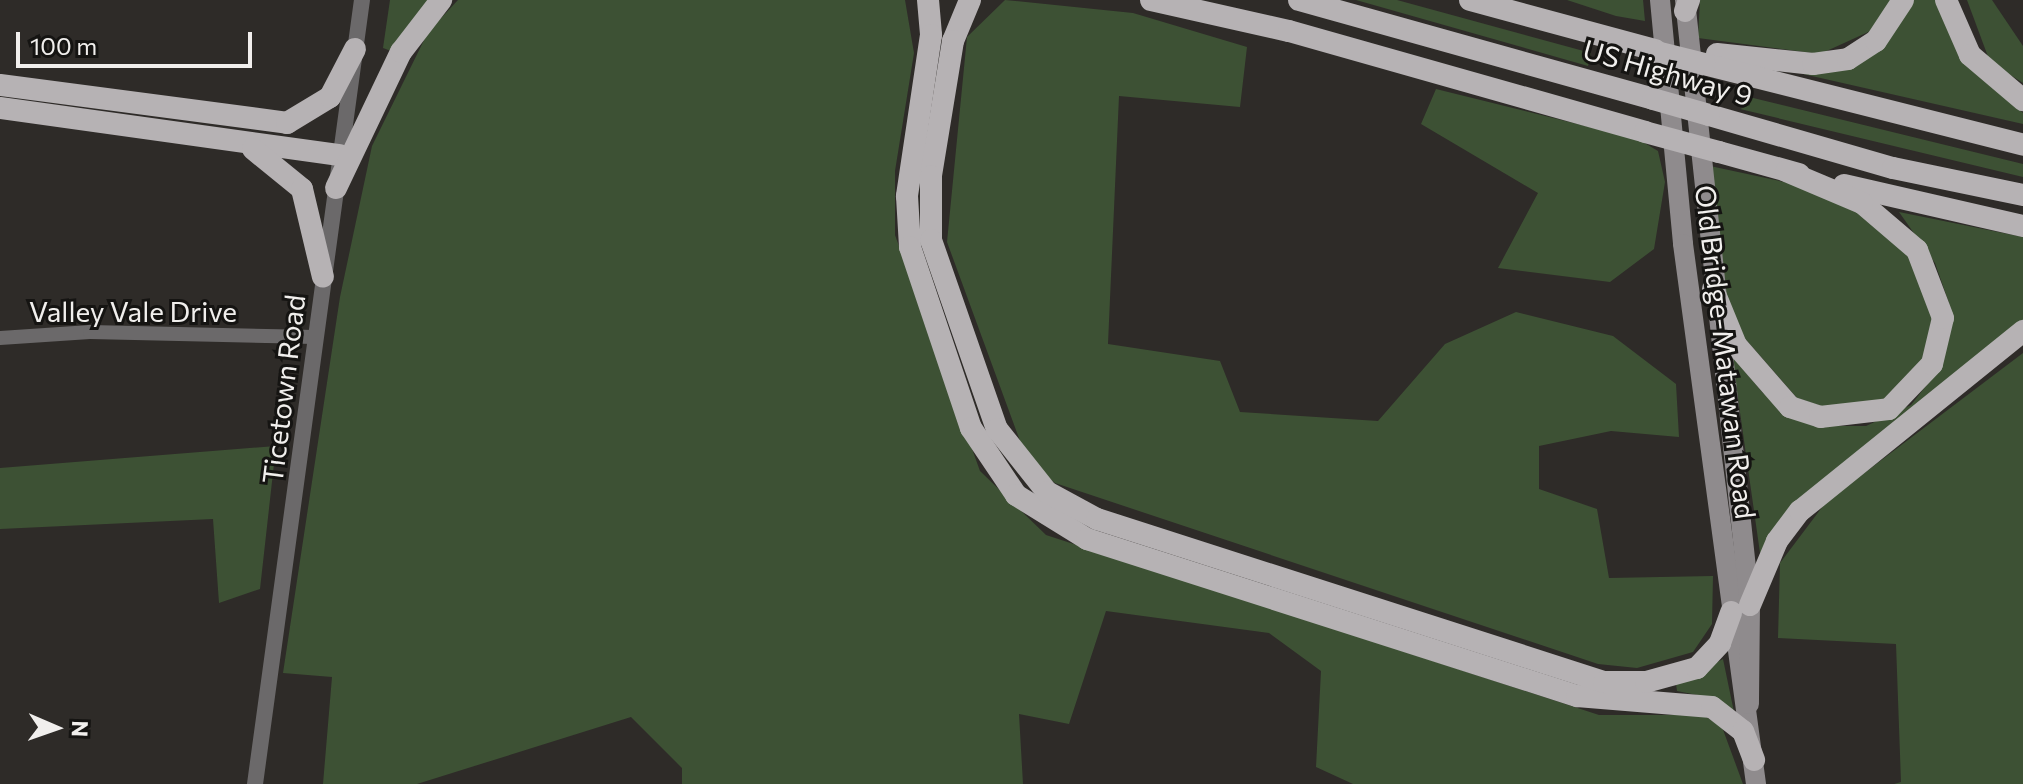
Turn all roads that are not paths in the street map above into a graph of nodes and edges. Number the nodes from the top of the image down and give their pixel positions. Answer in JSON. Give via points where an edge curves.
{"nodes":[{"id":1,"x":362,"y":0,"type":"edge"},
{"id":2,"x":441,"y":0,"type":"edge"},
{"id":3,"x":928,"y":0,"type":"edge"},
{"id":4,"x":970,"y":0,"type":"edge"},
{"id":5,"x":1151,"y":0,"type":"edge"},
{"id":6,"x":1299,"y":0,"type":"edge"},
{"id":7,"x":1470,"y":0,"type":"edge"},
{"id":8,"x":1530,"y":0,"type":"edge"},
{"id":9,"x":1660,"y":0,"type":"edge"},
{"id":10,"x":1903,"y":0,"type":"edge"},
{"id":11,"x":1946,"y":0,"type":"edge"},
{"id":12,"x":1686,"y":4,"type":"edge"},
{"id":13,"x":1584,"y":30,"type":"junction"},
{"id":14,"x":355,"y":49,"type":"junction"},
{"id":15,"x":1704,"y":57,"type":"junction"},
{"id":16,"x":0,"y":85,"type":"edge"},
{"id":17,"x":2023,"y":100,"type":"edge"},
{"id":18,"x":0,"y":108,"type":"edge"},
{"id":19,"x":241,"y":144,"type":"junction"},
{"id":20,"x":2023,"y":145,"type":"edge"},
{"id":21,"x":340,"y":155,"type":"junction"},
{"id":22,"x":1786,"y":171,"type":"junction"},
{"id":23,"x":336,"y":188,"type":"junction"},
{"id":24,"x":2023,"y":195,"type":"edge"},
{"id":25,"x":2023,"y":226,"type":"edge"},
{"id":26,"x":323,"y":277,"type":"junction"},
{"id":27,"x":1713,"y":289,"type":"junction"},
{"id":28,"x":2023,"y":331,"type":"edge"},
{"id":29,"x":315,"y":337,"type":"junction"},
{"id":30,"x":0,"y":338,"type":"edge"},
{"id":31,"x":1740,"y":608,"type":"junction"},
{"id":32,"x":1754,"y":760,"type":"junction"},
{"id":33,"x":255,"y":784,"type":"edge"},
{"id":34,"x":1756,"y":784,"type":"edge"}],
"edges":[{"from":1,"to":14,"type":"street","name":"Ticetown Road"},
{"from":2,"to":23,"type":"highway","via":[[401,52]]},
{"from":3,"to":32,"type":"highway","via":[[931,35],[907,196],[910,247],[971,428],[1016,495],[1087,539],[1577,696],[1712,707],[1743,731]]},
{"from":4,"to":31,"type":"highway","via":[[958,22],[936,146],[931,240],[997,429],[1047,492],[1097,519],[1604,682],[1646,682],[1697,668],[1720,643]]},
{"from":5,"to":22,"type":"highway","bridge":true,"via":[[1289,31]]},
{"from":6,"to":24,"type":"highway","name":"US Highway 9","bridge":true,"via":[[1893,168]]},
{"from":7,"to":13,"type":"highway","name":"US Highway 9"},
{"from":8,"to":13,"type":"highway"},
{"from":9,"to":31,"type":"main road","name":"Old Bridge-Matawan Road"},
{"from":10,"to":15,"type":"highway","via":[[1876,41],[1848,59],[1770,62]]},
{"from":11,"to":17,"type":"highway","via":[[1970,55]]},
{"from":12,"to":27,"type":"main road","name":"Old Bridge-Matawan Road"},
{"from":13,"to":15,"type":"highway","name":"US Highway 9","bridge":true,"via":[[1648,50]]},
{"from":14,"to":16,"type":"highway","via":[[330,97],[287,123]]},
{"from":14,"to":21,"type":"street","name":"Ticetown Road"},
{"from":15,"to":20,"type":"highway","name":"US Highway 9"},
{"from":18,"to":19,"type":"highway"},
{"from":19,"to":21,"type":"highway"},
{"from":19,"to":26,"type":"highway","via":[[274,160],[302,189]]},
{"from":21,"to":23,"type":"street","name":"Ticetown Road"},
{"from":22,"to":25,"type":"highway"},
{"from":22,"to":27,"type":"highway","via":[[1862,203],[1917,250],[1943,318],[1932,364],[1889,409],[1820,417],[1790,407],[1736,345]]},
{"from":23,"to":26,"type":"street","name":"Ticetown Road"},
{"from":26,"to":29,"type":"street","name":"Ticetown Road"},
{"from":27,"to":31,"type":"main road","name":"Old Bridge-Matawan Road"},
{"from":28,"to":31,"type":"highway","via":[[1800,511]]},
{"from":29,"to":30,"type":"street","name":"Valley Vale Drive","via":[[90,332]]},
{"from":29,"to":33,"type":"street","name":"Ticetown Road"},
{"from":31,"to":32,"type":"main road","name":"Old Bridge-Matawan Road"},
{"from":32,"to":34,"type":"main road","name":"Old Bridge-Matawan Road"}]}
